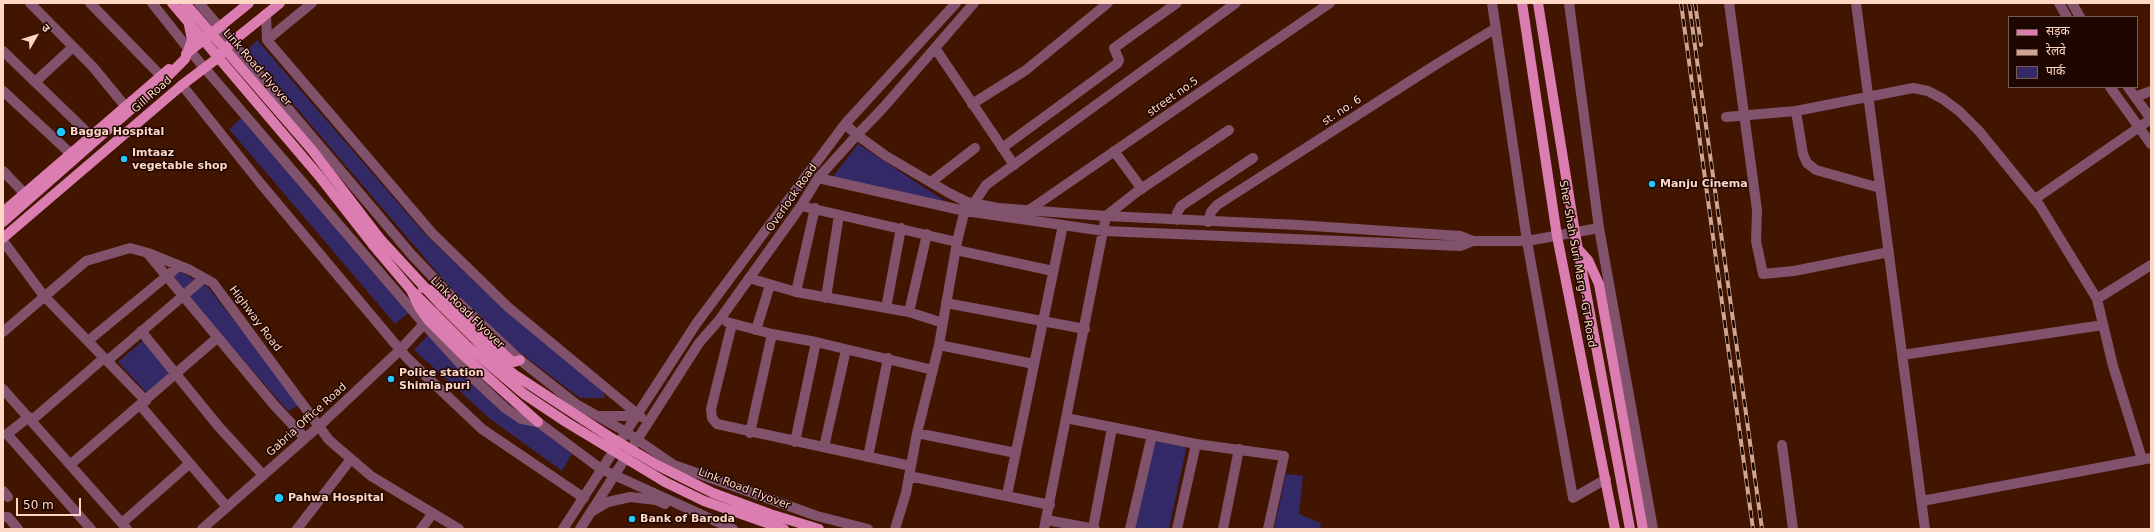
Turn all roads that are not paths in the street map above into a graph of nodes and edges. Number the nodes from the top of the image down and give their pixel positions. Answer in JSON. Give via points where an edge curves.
{"nodes":[{"id":1,"x":30,"y":3,"type":"edge"},
{"id":2,"x":90,"y":3,"type":"edge"},
{"id":3,"x":152,"y":3,"type":"edge"},
{"id":4,"x":172,"y":3,"type":"edge"},
{"id":5,"x":185,"y":3,"type":"edge"},
{"id":6,"x":199,"y":3,"type":"edge"},
{"id":7,"x":249,"y":3,"type":"edge"},
{"id":8,"x":280,"y":3,"type":"edge"},
{"id":9,"x":312,"y":3,"type":"edge"},
{"id":10,"x":956,"y":3,"type":"edge"},
{"id":11,"x":974,"y":3,"type":"edge"},
{"id":12,"x":1108,"y":3,"type":"edge"},
{"id":13,"x":1177,"y":3,"type":"edge"},
{"id":14,"x":1236,"y":3,"type":"edge"},
{"id":15,"x":1330,"y":3,"type":"edge"},
{"id":16,"x":1492,"y":3,"type":"edge"},
{"id":17,"x":1522,"y":3,"type":"edge"},
{"id":18,"x":1538,"y":3,"type":"edge"},
{"id":19,"x":1569,"y":3,"type":"edge"},
{"id":20,"x":1729,"y":3,"type":"edge"},
{"id":21,"x":1856,"y":3,"type":"edge"},
{"id":22,"x":2059,"y":3,"type":"edge"},
{"id":23,"x":2072,"y":3,"type":"edge"},
{"id":24,"x":266,"y":14,"type":"junction"},
{"id":25,"x":2066,"y":16,"type":"edge"},
{"id":26,"x":2079,"y":16,"type":"edge"},
{"id":27,"x":188,"y":23,"type":"junction"},
{"id":28,"x":220,"y":26,"type":"junction"},
{"id":29,"x":1496,"y":28,"type":"junction"},
{"id":30,"x":233,"y":40,"type":"junction"},
{"id":31,"x":268,"y":40,"type":"junction"},
{"id":32,"x":73,"y":47,"type":"junction"},
{"id":33,"x":935,"y":48,"type":"junction"},
{"id":34,"x":3,"y":51,"type":"edge"},
{"id":35,"x":190,"y":51,"type":"junction"},
{"id":36,"x":204,"y":66,"type":"junction"},
{"id":37,"x":161,"y":76,"type":"junction"},
{"id":38,"x":35,"y":82,"type":"junction"},
{"id":39,"x":182,"y":85,"type":"junction"},
{"id":40,"x":2111,"y":88,"type":"edge"},
{"id":41,"x":2129,"y":88,"type":"edge"},
{"id":42,"x":3,"y":91,"type":"edge"},
{"id":43,"x":2151,"y":91,"type":"edge"},
{"id":44,"x":2135,"y":96,"type":"junction"},
{"id":45,"x":1868,"y":98,"type":"junction"},
{"id":46,"x":972,"y":104,"type":"junction"},
{"id":47,"x":125,"y":106,"type":"junction"},
{"id":48,"x":1796,"y":111,"type":"junction"},
{"id":49,"x":1744,"y":115,"type":"junction"},
{"id":50,"x":1726,"y":118,"type":"dead end"},
{"id":51,"x":2151,"y":119,"type":"edge"},
{"id":52,"x":845,"y":124,"type":"junction"},
{"id":53,"x":2140,"y":127,"type":"junction"},
{"id":54,"x":1229,"y":130,"type":"dead end"},
{"id":55,"x":857,"y":135,"type":"junction"},
{"id":56,"x":92,"y":136,"type":"junction"},
{"id":57,"x":2151,"y":144,"type":"edge"},
{"id":58,"x":975,"y":148,"type":"dead end"},
{"id":59,"x":1002,"y":148,"type":"junction"},
{"id":60,"x":1114,"y":152,"type":"junction"},
{"id":61,"x":71,"y":154,"type":"junction"},
{"id":62,"x":1253,"y":158,"type":"dead end"},
{"id":63,"x":1014,"y":165,"type":"junction"},
{"id":64,"x":3,"y":171,"type":"edge"},
{"id":65,"x":818,"y":178,"type":"junction"},
{"id":66,"x":931,"y":182,"type":"junction"},
{"id":67,"x":1880,"y":188,"type":"junction"},
{"id":68,"x":1142,"y":189,"type":"junction"},
{"id":69,"x":24,"y":192,"type":"junction"},
{"id":70,"x":2035,"y":199,"type":"junction"},
{"id":71,"x":969,"y":205,"type":"junction"},
{"id":72,"x":801,"y":206,"type":"junction"},
{"id":73,"x":815,"y":208,"type":"junction"},
{"id":74,"x":1029,"y":210,"type":"junction"},
{"id":75,"x":3,"y":212,"type":"edge"},
{"id":76,"x":839,"y":215,"type":"junction"},
{"id":77,"x":1106,"y":216,"type":"junction"},
{"id":78,"x":1176,"y":220,"type":"junction"},
{"id":79,"x":3,"y":222,"type":"edge"},
{"id":80,"x":1208,"y":222,"type":"junction"},
{"id":81,"x":1063,"y":224,"type":"junction"},
{"id":82,"x":901,"y":228,"type":"junction"},
{"id":83,"x":1599,"y":228,"type":"junction"},
{"id":84,"x":1104,"y":231,"type":"junction"},
{"id":85,"x":1575,"y":233,"type":"junction"},
{"id":86,"x":927,"y":234,"type":"junction"},
{"id":87,"x":1557,"y":236,"type":"junction"},
{"id":88,"x":3,"y":238,"type":"edge"},
{"id":89,"x":3,"y":241,"type":"edge"},
{"id":90,"x":1473,"y":241,"type":"junction"},
{"id":91,"x":1527,"y":241,"type":"junction"},
{"id":92,"x":956,"y":246,"type":"junction"},
{"id":93,"x":1578,"y":249,"type":"junction"},
{"id":94,"x":1889,"y":252,"type":"junction"},
{"id":95,"x":148,"y":253,"type":"junction"},
{"id":96,"x":2151,"y":265,"type":"edge"},
{"id":97,"x":179,"y":266,"type":"junction"},
{"id":98,"x":1053,"y":271,"type":"junction"},
{"id":99,"x":166,"y":276,"type":"junction"},
{"id":100,"x":204,"y":278,"type":"junction"},
{"id":101,"x":749,"y":278,"type":"junction"},
{"id":102,"x":770,"y":285,"type":"junction"},
{"id":103,"x":423,"y":288,"type":"junction"},
{"id":104,"x":411,"y":290,"type":"junction"},
{"id":105,"x":796,"y":292,"type":"junction"},
{"id":106,"x":44,"y":296,"type":"junction"},
{"id":107,"x":183,"y":296,"type":"junction"},
{"id":108,"x":826,"y":298,"type":"junction"},
{"id":109,"x":2097,"y":299,"type":"junction"},
{"id":110,"x":946,"y":303,"type":"junction"},
{"id":111,"x":886,"y":308,"type":"junction"},
{"id":112,"x":909,"y":312,"type":"junction"},
{"id":113,"x":720,"y":319,"type":"junction"},
{"id":114,"x":1042,"y":321,"type":"junction"},
{"id":115,"x":943,"y":323,"type":"junction"},
{"id":116,"x":424,"y":324,"type":"junction"},
{"id":117,"x":696,"y":324,"type":"junction"},
{"id":118,"x":732,"y":324,"type":"junction"},
{"id":119,"x":2103,"y":325,"type":"junction"},
{"id":120,"x":1084,"y":329,"type":"junction"},
{"id":121,"x":756,"y":330,"type":"junction"},
{"id":122,"x":141,"y":331,"type":"junction"},
{"id":123,"x":3,"y":332,"type":"edge"},
{"id":124,"x":709,"y":333,"type":"junction"},
{"id":125,"x":772,"y":334,"type":"junction"},
{"id":126,"x":217,"y":338,"type":"junction"},
{"id":127,"x":88,"y":342,"type":"junction"},
{"id":128,"x":816,"y":342,"type":"junction"},
{"id":129,"x":939,"y":345,"type":"junction"},
{"id":130,"x":400,"y":350,"type":"junction"},
{"id":131,"x":846,"y":350,"type":"junction"},
{"id":132,"x":1902,"y":355,"type":"junction"},
{"id":133,"x":888,"y":358,"type":"junction"},
{"id":134,"x":106,"y":359,"type":"junction"},
{"id":135,"x":515,"y":360,"type":"junction"},
{"id":136,"x":1034,"y":364,"type":"junction"},
{"id":137,"x":933,"y":370,"type":"junction"},
{"id":138,"x":177,"y":374,"type":"junction"},
{"id":139,"x":3,"y":389,"type":"edge"},
{"id":140,"x":143,"y":403,"type":"junction"},
{"id":141,"x":636,"y":415,"type":"junction"},
{"id":142,"x":598,"y":416,"type":"junction"},
{"id":143,"x":30,"y":418,"type":"junction"},
{"id":144,"x":1066,"y":418,"type":"junction"},
{"id":145,"x":538,"y":422,"type":"junction"},
{"id":146,"x":649,"y":422,"type":"junction"},
{"id":147,"x":319,"y":426,"type":"junction"},
{"id":148,"x":1112,"y":428,"type":"junction"},
{"id":149,"x":626,"y":432,"type":"junction"},
{"id":150,"x":750,"y":433,"type":"junction"},
{"id":151,"x":917,"y":433,"type":"junction"},
{"id":152,"x":1152,"y":435,"type":"junction"},
{"id":153,"x":305,"y":438,"type":"junction"},
{"id":154,"x":638,"y":440,"type":"junction"},
{"id":155,"x":795,"y":442,"type":"junction"},
{"id":156,"x":1196,"y":444,"type":"junction"},
{"id":157,"x":1782,"y":445,"type":"dead end"},
{"id":158,"x":824,"y":447,"type":"junction"},
{"id":159,"x":1239,"y":449,"type":"junction"},
{"id":160,"x":1016,"y":453,"type":"junction"},
{"id":161,"x":868,"y":457,"type":"junction"},
{"id":162,"x":351,"y":459,"type":"junction"},
{"id":163,"x":2146,"y":459,"type":"edge"},
{"id":164,"x":71,"y":464,"type":"junction"},
{"id":165,"x":189,"y":464,"type":"junction"},
{"id":166,"x":601,"y":469,"type":"junction"},
{"id":167,"x":910,"y":471,"type":"junction"},
{"id":168,"x":615,"y":474,"type":"junction"},
{"id":169,"x":263,"y":476,"type":"junction"},
{"id":170,"x":1606,"y":479,"type":"junction"},
{"id":171,"x":1008,"y":495,"type":"junction"},
{"id":172,"x":584,"y":498,"type":"junction"},
{"id":173,"x":1922,"y":501,"type":"junction"},
{"id":174,"x":1050,"y":505,"type":"junction"},
{"id":175,"x":227,"y":507,"type":"junction"},
{"id":176,"x":433,"y":513,"type":"junction"},
{"id":177,"x":588,"y":514,"type":"junction"},
{"id":178,"x":3,"y":517,"type":"edge"},
{"id":179,"x":1046,"y":524,"type":"edge"},
{"id":180,"x":124,"y":526,"type":"edge"},
{"id":181,"x":18,"y":529,"type":"edge"},
{"id":182,"x":91,"y":529,"type":"edge"},
{"id":183,"x":202,"y":529,"type":"edge"},
{"id":184,"x":297,"y":529,"type":"edge"},
{"id":185,"x":421,"y":529,"type":"edge"},
{"id":186,"x":459,"y":529,"type":"edge"},
{"id":187,"x":563,"y":529,"type":"edge"},
{"id":188,"x":580,"y":529,"type":"edge"},
{"id":189,"x":726,"y":529,"type":"edge"},
{"id":190,"x":733,"y":529,"type":"edge"},
{"id":191,"x":784,"y":529,"type":"edge"},
{"id":192,"x":819,"y":529,"type":"edge"},
{"id":193,"x":868,"y":529,"type":"edge"},
{"id":194,"x":896,"y":529,"type":"edge"},
{"id":195,"x":1094,"y":529,"type":"edge"},
{"id":196,"x":1130,"y":529,"type":"edge"},
{"id":197,"x":1178,"y":529,"type":"edge"},
{"id":198,"x":1223,"y":529,"type":"edge"},
{"id":199,"x":1268,"y":529,"type":"edge"},
{"id":200,"x":1615,"y":529,"type":"edge"},
{"id":201,"x":1630,"y":529,"type":"edge"},
{"id":202,"x":1642,"y":529,"type":"edge"},
{"id":203,"x":1653,"y":529,"type":"edge"},
{"id":204,"x":1793,"y":529,"type":"edge"},
{"id":205,"x":1925,"y":529,"type":"edge"}],
"edges":[{"from":1,"to":32,"type":"street"},
{"from":2,"to":37,"type":"street"},
{"from":3,"to":35,"type":"street"},
{"from":4,"to":27,"type":"main road","name":"Link Road Flyover","bridge":true},
{"from":5,"to":103,"type":"main road","name":"Link Road Flyover","bridge":true,"via":[[278,110],[381,240]]},
{"from":6,"to":28,"type":"street"},
{"from":7,"to":28,"type":"main road","name":"Gill Road"},
{"from":8,"to":24,"type":"main road","name":"Gill Road"},
{"from":9,"to":31,"type":"street"},
{"from":10,"to":52,"type":"street","name":"Overlock Road"},
{"from":11,"to":33,"type":"street","name":"Overlock Road"},
{"from":12,"to":46,"type":"street","via":[[1026,70]]},
{"from":13,"to":59,"type":"street","via":[[1114,48],[1118,63]]},
{"from":14,"to":63,"type":"street"},
{"from":15,"to":60,"type":"street","name":"street no.5"},
{"from":16,"to":29,"type":"street"},
{"from":17,"to":87,"type":"main road","name":"Sher Shah Suri Marg - GT Road"},
{"from":18,"to":85,"type":"main road","name":"Sher Shah Suri Marg - GT Road"},
{"from":19,"to":83,"type":"street"},
{"from":20,"to":49,"type":"street"},
{"from":21,"to":45,"type":"street"},
{"from":22,"to":25,"type":"street"},
{"from":23,"to":26,"type":"street"},
{"from":24,"to":30,"type":"main road","name":"Gill Road"},
{"from":24,"to":31,"type":"street"},
{"from":27,"to":79,"type":"main road","bridge":true,"via":[[192,40],[185,59]]},
{"from":27,"to":104,"type":"main road","name":"Link Road Flyover","bridge":true,"via":[[319,176]]},
{"from":28,"to":30,"type":"street"},
{"from":28,"to":35,"type":"main road","name":"Gill Road"},
{"from":29,"to":80,"type":"street","name":"st. no. 6","via":[[1217,205],[1211,212]]},
{"from":29,"to":91,"type":"street"},
{"from":30,"to":36,"type":"main road","name":"Gill Road","via":[[215,60]]},
{"from":30,"to":135,"type":"street","via":[[411,254]]},
{"from":31,"to":141,"type":"street","via":[[432,233],[508,308]]},
{"from":32,"to":38,"type":"street"},
{"from":32,"to":47,"type":"street"},
{"from":33,"to":46,"type":"street"},
{"from":33,"to":55,"type":"street","name":"Overlock Road","via":[[884,108]]},
{"from":34,"to":38,"type":"street"},
{"from":35,"to":36,"type":"street"},
{"from":35,"to":37,"type":"main road","name":"Gill Road"},
{"from":36,"to":39,"type":"main road","name":"Gill Road"},
{"from":36,"to":116,"type":"street"},
{"from":37,"to":47,"type":"main road","name":"Gill Road"},
{"from":38,"to":56,"type":"street"},
{"from":39,"to":88,"type":"main road","name":"Gill Road"},
{"from":39,"to":130,"type":"street"},
{"from":40,"to":53,"type":"street"},
{"from":41,"to":44,"type":"street"},
{"from":42,"to":61,"type":"street"},
{"from":43,"to":44,"type":"street"},
{"from":44,"to":51,"type":"street"},
{"from":45,"to":48,"type":"street"},
{"from":45,"to":67,"type":"street"},
{"from":45,"to":70,"type":"street","via":[[1913,88],[1928,91],[1943,99],[1978,131]]},
{"from":46,"to":59,"type":"street"},
{"from":47,"to":56,"type":"main road","name":"Gill Road"},
{"from":48,"to":49,"type":"street"},
{"from":48,"to":67,"type":"street","via":[[1803,154],[1807,163],[1816,170]]},
{"from":49,"to":50,"type":"street"},
{"from":49,"to":94,"type":"street","via":[[1757,210],[1756,241],[1763,274],[1794,271]]},
{"from":51,"to":53,"type":"street"},
{"from":52,"to":55,"type":"street"},
{"from":52,"to":117,"type":"street","name":"Overlock Road"},
{"from":53,"to":57,"type":"street"},
{"from":53,"to":70,"type":"street"},
{"from":54,"to":68,"type":"street"},
{"from":55,"to":65,"type":"street","name":"Overlock Road"},
{"from":55,"to":66,"type":"street","via":[[886,156]]},
{"from":56,"to":61,"type":"main road","name":"Gill Road"},
{"from":58,"to":66,"type":"street"},
{"from":59,"to":63,"type":"street"},
{"from":60,"to":68,"type":"street"},
{"from":60,"to":74,"type":"street","name":"street no.5"},
{"from":61,"to":69,"type":"main road","name":"Gill Road"},
{"from":62,"to":78,"type":"street","via":[[1185,203],[1177,212]]},
{"from":63,"to":71,"type":"street","via":[[986,185]]},
{"from":64,"to":69,"type":"street"},
{"from":65,"to":71,"type":"street"},
{"from":65,"to":72,"type":"street","name":"Overlock Road"},
{"from":66,"to":71,"type":"street"},
{"from":67,"to":94,"type":"street"},
{"from":68,"to":77,"type":"street"},
{"from":69,"to":75,"type":"main road","name":"Gill Road"},
{"from":70,"to":109,"type":"street"},
{"from":71,"to":74,"type":"street"},
{"from":71,"to":81,"type":"street"},
{"from":71,"to":92,"type":"street"},
{"from":72,"to":73,"type":"street"},
{"from":72,"to":101,"type":"street","name":"Overlock Road"},
{"from":73,"to":76,"type":"street"},
{"from":73,"to":105,"type":"street"},
{"from":74,"to":77,"type":"street"},
{"from":76,"to":82,"type":"street"},
{"from":76,"to":108,"type":"street"},
{"from":77,"to":78,"type":"street"},
{"from":77,"to":84,"type":"street"},
{"from":78,"to":80,"type":"street"},
{"from":80,"to":90,"type":"street","via":[[1460,236]]},
{"from":81,"to":84,"type":"street"},
{"from":81,"to":98,"type":"street"},
{"from":82,"to":86,"type":"street"},
{"from":82,"to":111,"type":"street"},
{"from":83,"to":85,"type":"street"},
{"from":83,"to":203,"type":"street"},
{"from":84,"to":90,"type":"street","via":[[1461,246]]},
{"from":84,"to":120,"type":"street"},
{"from":85,"to":87,"type":"street"},
{"from":85,"to":93,"type":"main road","name":"Sher Shah Suri Marg - GT Road"},
{"from":86,"to":92,"type":"street"},
{"from":86,"to":112,"type":"street"},
{"from":87,"to":91,"type":"street"},
{"from":87,"to":170,"type":"main road","name":"Sher Shah Suri Marg - GT Road"},
{"from":89,"to":106,"type":"street"},
{"from":90,"to":91,"type":"street"},
{"from":91,"to":170,"type":"street","via":[[1573,498]]},
{"from":92,"to":98,"type":"street"},
{"from":92,"to":110,"type":"street"},
{"from":93,"to":201,"type":"main road","name":"Sher Shah Suri Marg - GT Road"},
{"from":93,"to":202,"type":"main road","via":[[1588,260],[1599,284]]},
{"from":94,"to":132,"type":"street"},
{"from":95,"to":97,"type":"street","name":"Highway Road"},
{"from":95,"to":99,"type":"street"},
{"from":95,"to":106,"type":"street","name":"Highway Road","via":[[130,248],[86,261]]},
{"from":96,"to":109,"type":"street"},
{"from":97,"to":99,"type":"street"},
{"from":97,"to":100,"type":"street","name":"Highway Road"},
{"from":98,"to":114,"type":"street"},
{"from":99,"to":107,"type":"street"},
{"from":99,"to":127,"type":"street"},
{"from":100,"to":107,"type":"street"},
{"from":100,"to":147,"type":"street","name":"Highway Road","via":[[213,283]]},
{"from":101,"to":102,"type":"street"},
{"from":101,"to":113,"type":"street","name":"Overlock Road"},
{"from":102,"to":105,"type":"street"},
{"from":102,"to":121,"type":"street"},
{"from":103,"to":135,"type":"main road","via":[[441,293]]},
{"from":103,"to":192,"type":"main road","name":"Link Road Flyover","bridge":true,"via":[[515,375],[610,437],[657,465],[713,492]]},
{"from":104,"to":145,"type":"main road","via":[[418,307],[429,321]]},
{"from":104,"to":191,"type":"main road","name":"Link Road Flyover","bridge":true,"via":[[467,346],[524,394],[566,422],[672,485],[704,500]]},
{"from":105,"to":108,"type":"street"},
{"from":106,"to":123,"type":"street","name":"Highway Road"},
{"from":106,"to":127,"type":"street"},
{"from":107,"to":122,"type":"street"},
{"from":107,"to":126,"type":"street"},
{"from":108,"to":111,"type":"street"},
{"from":109,"to":119,"type":"street"},
{"from":110,"to":114,"type":"street"},
{"from":110,"to":115,"type":"street"},
{"from":111,"to":112,"type":"street"},
{"from":112,"to":115,"type":"street"},
{"from":113,"to":118,"type":"street"},
{"from":113,"to":124,"type":"street","name":"Overlock Road"},
{"from":114,"to":120,"type":"street"},
{"from":114,"to":136,"type":"street"},
{"from":115,"to":129,"type":"street"},
{"from":116,"to":130,"type":"street","name":"Gabria Office Road"},
{"from":116,"to":145,"type":"street","via":[[473,378],[505,408],[520,419]]},
{"from":117,"to":124,"type":"street"},
{"from":117,"to":141,"type":"street","name":"Overlock Road"},
{"from":118,"to":121,"type":"street"},
{"from":118,"to":150,"type":"street","via":[[711,414],[717,424]]},
{"from":119,"to":132,"type":"street"},
{"from":119,"to":163,"type":"street","via":[[2113,366]]},
{"from":120,"to":144,"type":"street"},
{"from":121,"to":125,"type":"street"},
{"from":122,"to":134,"type":"street"},
{"from":122,"to":138,"type":"street"},
{"from":124,"to":146,"type":"street","name":"Overlock Road","via":[[699,343]]},
{"from":125,"to":128,"type":"street"},
{"from":125,"to":150,"type":"street"},
{"from":126,"to":138,"type":"street"},
{"from":126,"to":153,"type":"street"},
{"from":127,"to":134,"type":"street"},
{"from":128,"to":131,"type":"street"},
{"from":128,"to":155,"type":"street"},
{"from":129,"to":136,"type":"street"},
{"from":129,"to":137,"type":"street"},
{"from":130,"to":147,"type":"street","name":"Gabria Office Road"},
{"from":130,"to":172,"type":"street","via":[[482,429]]},
{"from":131,"to":133,"type":"street"},
{"from":131,"to":158,"type":"street"},
{"from":132,"to":173,"type":"street"},
{"from":133,"to":137,"type":"street"},
{"from":133,"to":161,"type":"street"},
{"from":134,"to":140,"type":"street"},
{"from":134,"to":143,"type":"street"},
{"from":135,"to":142,"type":"street","via":[[576,404]]},
{"from":136,"to":160,"type":"street"},
{"from":137,"to":151,"type":"street"},
{"from":138,"to":140,"type":"street"},
{"from":138,"to":169,"type":"street","via":[[219,427]]},
{"from":139,"to":143,"type":"street"},
{"from":140,"to":164,"type":"street"},
{"from":140,"to":165,"type":"street"},
{"from":141,"to":142,"type":"street"},
{"from":141,"to":146,"type":"street"},
{"from":141,"to":149,"type":"street","name":"Overlock Road"},
{"from":142,"to":149,"type":"street"},
{"from":143,"to":164,"type":"street"},
{"from":143,"to":182,"type":"street","via":[[7,434]]},
{"from":144,"to":148,"type":"street"},
{"from":144,"to":174,"type":"street"},
{"from":145,"to":166,"type":"street"},
{"from":146,"to":154,"type":"street","name":"Overlock Road"},
{"from":147,"to":153,"type":"street","name":"Gabria Office Road"},
{"from":147,"to":162,"type":"street","name":"Highway Road","via":[[329,440]]},
{"from":148,"to":152,"type":"street"},
{"from":148,"to":195,"type":"street"},
{"from":149,"to":154,"type":"street"},
{"from":149,"to":166,"type":"street","name":"Overlock Road"},
{"from":150,"to":155,"type":"street"},
{"from":151,"to":160,"type":"street"},
{"from":151,"to":167,"type":"street"},
{"from":152,"to":156,"type":"street"},
{"from":152,"to":196,"type":"street"},
{"from":153,"to":169,"type":"street","name":"Gabria Office Road"},
{"from":154,"to":168,"type":"street","name":"Overlock Road"},
{"from":154,"to":193,"type":"street","via":[[674,465],[817,516]]},
{"from":155,"to":158,"type":"street"},
{"from":156,"to":159,"type":"street"},
{"from":156,"to":197,"type":"street"},
{"from":157,"to":204,"type":"street"},
{"from":158,"to":161,"type":"street"},
{"from":159,"to":198,"type":"street"},
{"from":159,"to":199,"type":"street","via":[[1284,456]]},
{"from":160,"to":171,"type":"street"},
{"from":161,"to":167,"type":"street"},
{"from":162,"to":176,"type":"street","name":"Highway Road","via":[[371,476]]},
{"from":162,"to":184,"type":"street"},
{"from":163,"to":173,"type":"street"},
{"from":164,"to":180,"type":"street"},
{"from":165,"to":175,"type":"street"},
{"from":165,"to":180,"type":"street"},
{"from":166,"to":168,"type":"street"},
{"from":166,"to":172,"type":"street","name":"Overlock Road"},
{"from":167,"to":171,"type":"street"},
{"from":167,"to":194,"type":"street"},
{"from":168,"to":177,"type":"street","name":"Overlock Road"},
{"from":168,"to":190,"type":"street"},
{"from":169,"to":175,"type":"street","name":"Gabria Office Road"},
{"from":170,"to":200,"type":"main road","name":"Sher Shah Suri Marg - GT Road"},
{"from":171,"to":174,"type":"street"},
{"from":172,"to":187,"type":"street","name":"Overlock Road"},
{"from":173,"to":205,"type":"street"},
{"from":174,"to":179,"type":"street"},
{"from":175,"to":183,"type":"street","name":"Gabria Office Road"},
{"from":176,"to":185,"type":"street"},
{"from":176,"to":186,"type":"street","name":"Highway Road"},
{"from":177,"to":188,"type":"street","name":"Overlock Road"},
{"from":177,"to":189,"type":"street","via":[[608,502],[630,497],[656,500]]},
{"from":178,"to":181,"type":"street","via":[[8,517]]},
{"from":179,"to":195,"type":"street"}]}
